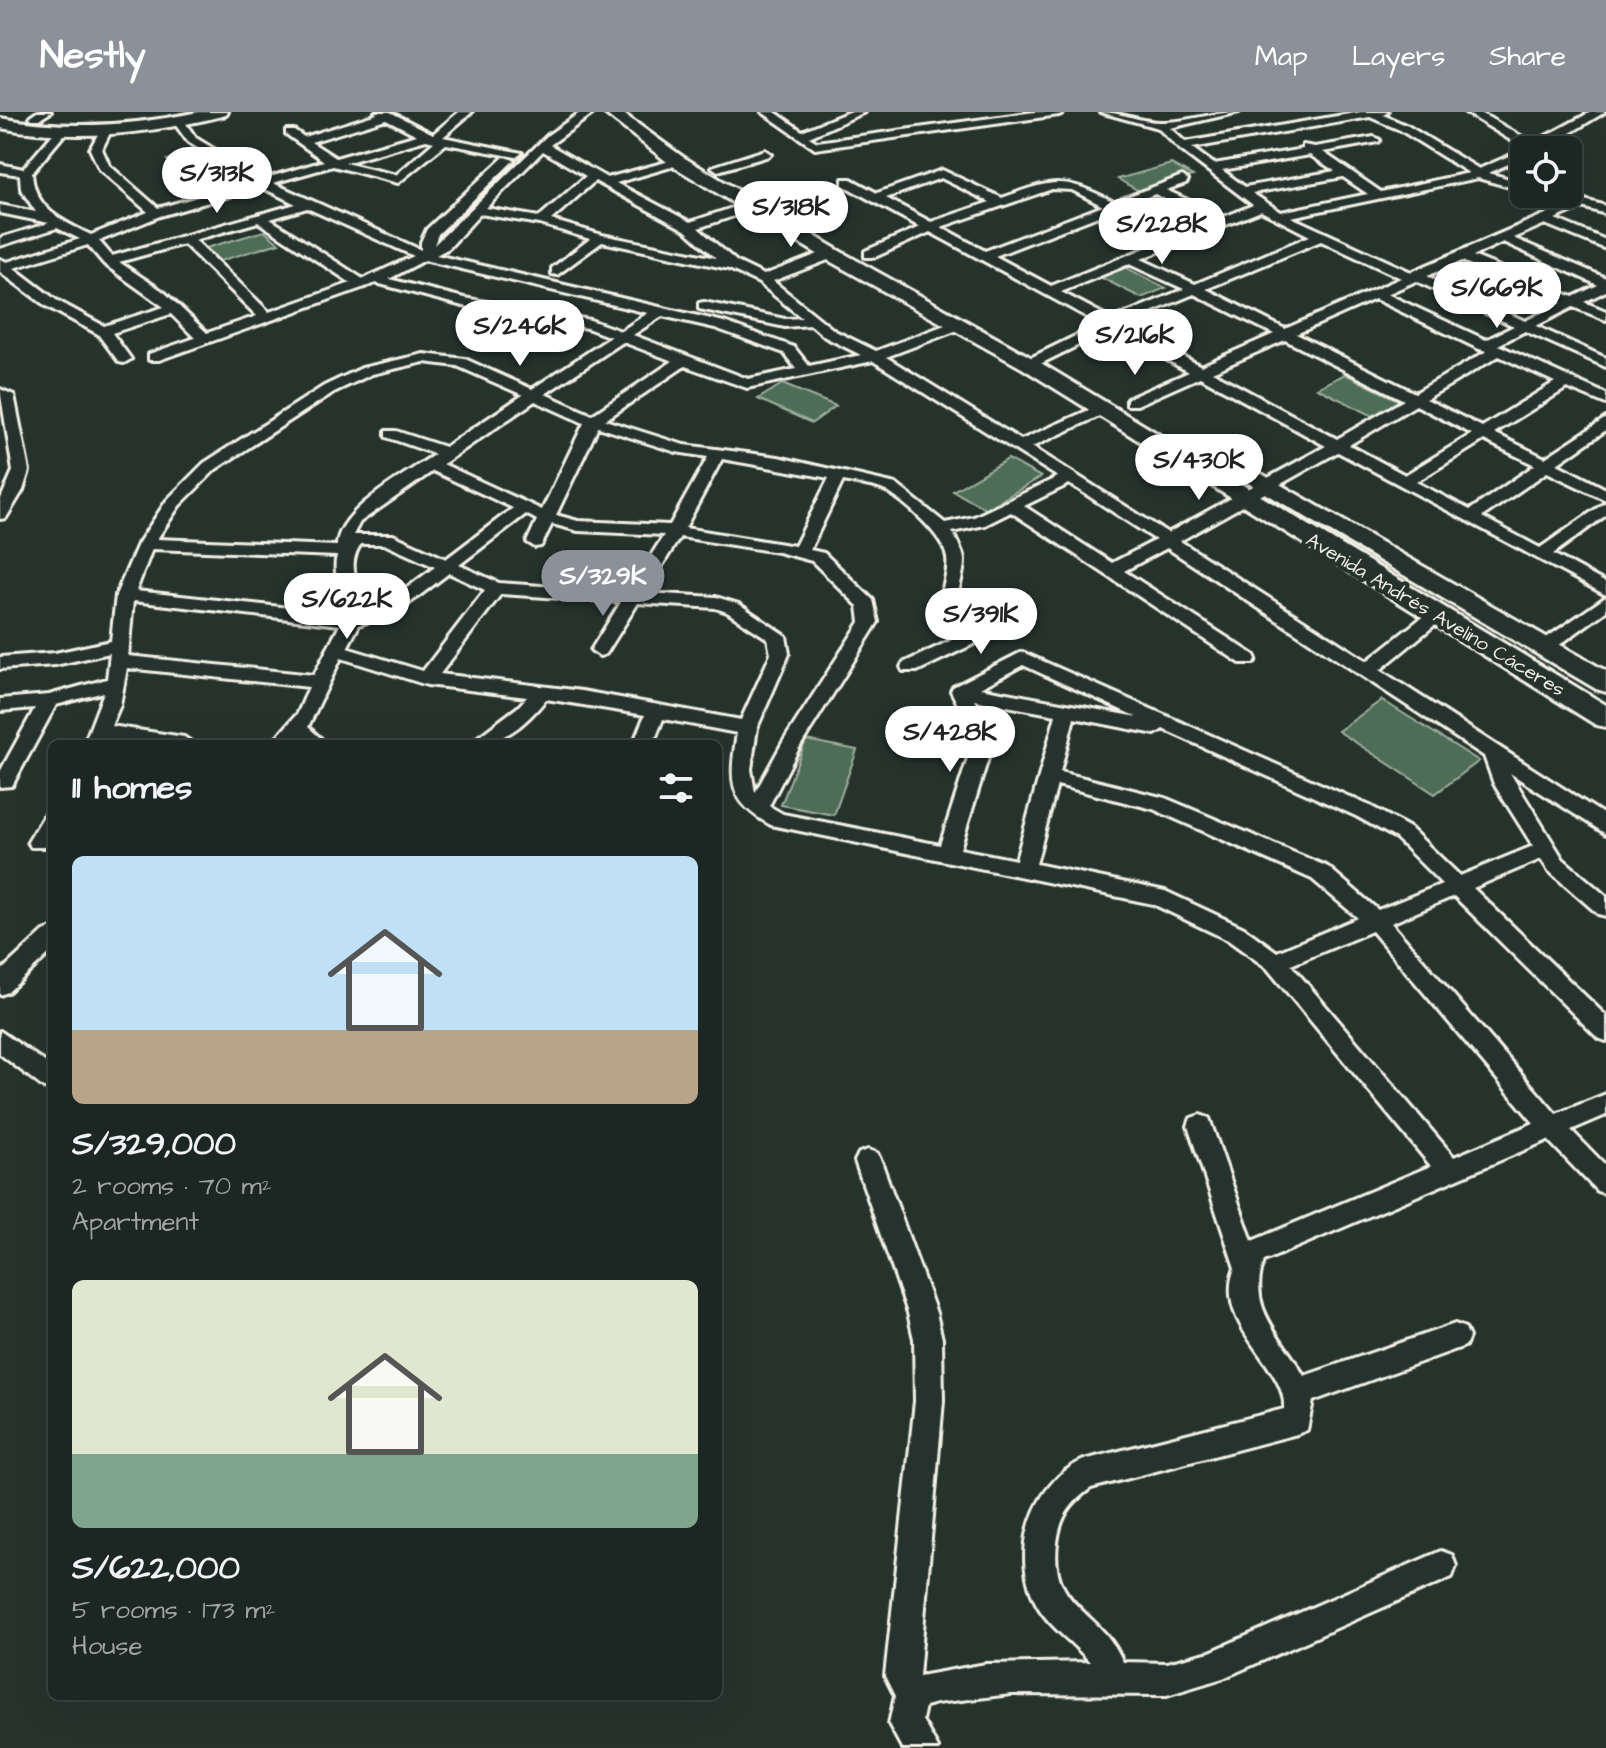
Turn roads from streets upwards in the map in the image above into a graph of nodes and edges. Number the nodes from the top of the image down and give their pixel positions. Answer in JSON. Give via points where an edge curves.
{"nodes":[{"id":1,"x":13,"y":112,"type":"edge"},
{"id":2,"x":220,"y":112,"type":"edge"},
{"id":3,"x":356,"y":112,"type":"edge"},
{"id":4,"x":466,"y":112,"type":"edge"},
{"id":5,"x":563,"y":112,"type":"edge"},
{"id":6,"x":589,"y":112,"type":"edge"},
{"id":7,"x":611,"y":112,"type":"edge"},
{"id":8,"x":635,"y":112,"type":"edge"},
{"id":9,"x":768,"y":112,"type":"edge"},
{"id":10,"x":859,"y":112,"type":"edge"},
{"id":11,"x":1059,"y":112,"type":"edge"},
{"id":12,"x":1106,"y":112,"type":"edge"},
{"id":13,"x":1233,"y":112,"type":"edge"},
{"id":14,"x":1471,"y":112,"type":"edge"},
{"id":15,"x":1505,"y":112,"type":"edge"},
{"id":16,"x":1599,"y":112,"type":"edge"},
{"id":17,"x":1373,"y":113,"type":"edge"},
{"id":18,"x":384,"y":114,"type":"edge"},
{"id":19,"x":1209,"y":114,"type":"edge"},
{"id":20,"x":40,"y":115,"type":"edge"},
{"id":21,"x":174,"y":116,"type":"edge"},
{"id":22,"x":1486,"y":120,"type":"junction"},
{"id":23,"x":0,"y":123,"type":"edge"},
{"id":24,"x":1162,"y":126,"type":"junction"},
{"id":25,"x":106,"y":129,"type":"junction"},
{"id":26,"x":62,"y":130,"type":"junction"},
{"id":27,"x":1281,"y":130,"type":"junction"},
{"id":28,"x":801,"y":136,"type":"junction"},
{"id":29,"x":1510,"y":136,"type":"edge"},
{"id":30,"x":1556,"y":136,"type":"edge"},
{"id":31,"x":434,"y":139,"type":"junction"},
{"id":32,"x":1374,"y":140,"type":"dead end"},
{"id":33,"x":302,"y":141,"type":"junction"},
{"id":34,"x":543,"y":146,"type":"junction"},
{"id":35,"x":1182,"y":146,"type":"junction"},
{"id":36,"x":1312,"y":151,"type":"junction"},
{"id":37,"x":516,"y":153,"type":"junction"},
{"id":38,"x":765,"y":154,"type":"dead end"},
{"id":39,"x":1510,"y":160,"type":"edge"},
{"id":40,"x":677,"y":161,"type":"junction"},
{"id":41,"x":331,"y":163,"type":"junction"},
{"id":42,"x":718,"y":167,"type":"junction"},
{"id":43,"x":0,"y":168,"type":"edge"},
{"id":44,"x":1214,"y":168,"type":"junction"},
{"id":45,"x":26,"y":173,"type":"junction"},
{"id":46,"x":1345,"y":173,"type":"junction"},
{"id":47,"x":1479,"y":174,"type":"junction"},
{"id":48,"x":600,"y":178,"type":"junction"},
{"id":49,"x":1182,"y":180,"type":"dead end"},
{"id":50,"x":847,"y":182,"type":"dead end"},
{"id":51,"x":262,"y":183,"type":"junction"},
{"id":52,"x":1510,"y":183,"type":"edge"},
{"id":53,"x":1156,"y":190,"type":"junction"},
{"id":54,"x":1243,"y":191,"type":"junction"},
{"id":55,"x":1379,"y":196,"type":"junction"},
{"id":56,"x":875,"y":198,"type":"junction"},
{"id":57,"x":1000,"y":202,"type":"junction"},
{"id":58,"x":1582,"y":203,"type":"edge"},
{"id":59,"x":305,"y":205,"type":"junction"},
{"id":60,"x":751,"y":206,"type":"junction"},
{"id":61,"x":1262,"y":206,"type":"junction"},
{"id":62,"x":1115,"y":207,"type":"junction"},
{"id":63,"x":1569,"y":208,"type":"edge"},
{"id":64,"x":0,"y":209,"type":"edge"},
{"id":65,"x":478,"y":210,"type":"junction"},
{"id":66,"x":1606,"y":210,"type":"edge"},
{"id":67,"x":156,"y":213,"type":"junction"},
{"id":68,"x":1278,"y":216,"type":"junction"},
{"id":69,"x":260,"y":218,"type":"junction"},
{"id":70,"x":1544,"y":219,"type":"junction"},
{"id":71,"x":55,"y":221,"type":"junction"},
{"id":72,"x":542,"y":221,"type":"junction"},
{"id":73,"x":1222,"y":221,"type":"junction"},
{"id":74,"x":689,"y":227,"type":"junction"},
{"id":75,"x":930,"y":227,"type":"junction"},
{"id":76,"x":1321,"y":236,"type":"junction"},
{"id":77,"x":1501,"y":237,"type":"junction"},
{"id":78,"x":600,"y":238,"type":"junction"},
{"id":79,"x":186,"y":239,"type":"junction"},
{"id":80,"x":91,"y":240,"type":"junction"},
{"id":81,"x":0,"y":242,"type":"edge"},
{"id":82,"x":444,"y":245,"type":"junction"},
{"id":83,"x":1606,"y":245,"type":"edge"},
{"id":84,"x":831,"y":254,"type":"junction"},
{"id":85,"x":870,"y":254,"type":"junction"},
{"id":86,"x":1459,"y":255,"type":"junction"},
{"id":87,"x":983,"y":256,"type":"junction"},
{"id":88,"x":428,"y":257,"type":"junction"},
{"id":89,"x":1129,"y":259,"type":"junction"},
{"id":90,"x":109,"y":261,"type":"junction"},
{"id":91,"x":515,"y":262,"type":"dead end"},
{"id":92,"x":732,"y":265,"type":"junction"},
{"id":93,"x":1,"y":266,"type":"edge"},
{"id":94,"x":1412,"y":276,"type":"junction"},
{"id":95,"x":764,"y":280,"type":"junction"},
{"id":96,"x":368,"y":281,"type":"junction"},
{"id":97,"x":1606,"y":284,"type":"edge"},
{"id":98,"x":1195,"y":289,"type":"junction"},
{"id":99,"x":1048,"y":292,"type":"junction"},
{"id":100,"x":1373,"y":293,"type":"junction"},
{"id":101,"x":1573,"y":302,"type":"junction"},
{"id":102,"x":172,"y":309,"type":"junction"},
{"id":103,"x":660,"y":311,"type":"junction"},
{"id":104,"x":1606,"y":316,"type":"edge"},
{"id":105,"x":266,"y":317,"type":"junction"},
{"id":106,"x":813,"y":321,"type":"junction"},
{"id":107,"x":785,"y":323,"type":"junction"},
{"id":108,"x":958,"y":325,"type":"junction"},
{"id":109,"x":1109,"y":325,"type":"junction"},
{"id":110,"x":1526,"y":325,"type":"junction"},
{"id":111,"x":103,"y":331,"type":"junction"},
{"id":112,"x":1283,"y":334,"type":"junction"},
{"id":113,"x":621,"y":337,"type":"junction"},
{"id":114,"x":204,"y":338,"type":"junction"},
{"id":115,"x":783,"y":347,"type":"junction"},
{"id":116,"x":1490,"y":348,"type":"junction"},
{"id":117,"x":875,"y":356,"type":"junction"},
{"id":118,"x":154,"y":357,"type":"dead end"},
{"id":119,"x":124,"y":359,"type":"dead end"},
{"id":120,"x":1038,"y":359,"type":"junction"},
{"id":121,"x":684,"y":360,"type":"junction"},
{"id":122,"x":1606,"y":363,"type":"edge"},
{"id":123,"x":806,"y":372,"type":"junction"},
{"id":124,"x":1200,"y":372,"type":"junction"},
{"id":125,"x":1566,"y":382,"type":"junction"},
{"id":126,"x":0,"y":393,"type":"edge"},
{"id":127,"x":533,"y":395,"type":"junction"},
{"id":128,"x":1606,"y":400,"type":"edge"},
{"id":129,"x":1417,"y":401,"type":"junction"},
{"id":130,"x":1132,"y":402,"type":"junction"},
{"id":131,"x":1103,"y":409,"type":"junction"},
{"id":132,"x":593,"y":421,"type":"junction"},
{"id":133,"x":1606,"y":423,"type":"edge"},
{"id":134,"x":1481,"y":433,"type":"junction"},
{"id":135,"x":391,"y":434,"type":"dead end"},
{"id":136,"x":1020,"y":446,"type":"junction"},
{"id":137,"x":1335,"y":447,"type":"junction"},
{"id":138,"x":447,"y":453,"type":"junction"},
{"id":139,"x":718,"y":453,"type":"junction"},
{"id":140,"x":431,"y":464,"type":"junction"},
{"id":141,"x":1545,"y":466,"type":"junction"},
{"id":142,"x":839,"y":474,"type":"junction"},
{"id":143,"x":1070,"y":477,"type":"junction"},
{"id":144,"x":1403,"y":483,"type":"junction"},
{"id":145,"x":1269,"y":486,"type":"junction"},
{"id":146,"x":1606,"y":495,"type":"edge"},
{"id":147,"x":1247,"y":498,"type":"junction"},
{"id":148,"x":1013,"y":506,"type":"junction"},
{"id":149,"x":1606,"y":507,"type":"edge"},
{"id":150,"x":524,"y":508,"type":"junction"},
{"id":151,"x":0,"y":514,"type":"edge"},
{"id":152,"x":547,"y":518,"type":"junction"},
{"id":153,"x":1470,"y":518,"type":"junction"},
{"id":154,"x":942,"y":529,"type":"junction"},
{"id":155,"x":675,"y":531,"type":"junction"},
{"id":156,"x":1170,"y":541,"type":"junction"},
{"id":157,"x":535,"y":542,"type":"dead end"},
{"id":158,"x":146,"y":544,"type":"junction"},
{"id":159,"x":345,"y":551,"type":"junction"},
{"id":160,"x":800,"y":552,"type":"junction"},
{"id":161,"x":1540,"y":556,"type":"junction"},
{"id":162,"x":447,"y":567,"type":"junction"},
{"id":163,"x":1111,"y":571,"type":"junction"},
{"id":164,"x":496,"y":588,"type":"junction"},
{"id":165,"x":1606,"y":590,"type":"edge"},
{"id":166,"x":125,"y":595,"type":"junction"},
{"id":167,"x":632,"y":599,"type":"junction"},
{"id":168,"x":1606,"y":603,"type":"edge"},
{"id":169,"x":1436,"y":615,"type":"junction"},
{"id":170,"x":351,"y":621,"type":"junction"},
{"id":171,"x":995,"y":627,"type":"dead end"},
{"id":172,"x":964,"y":640,"type":"junction"},
{"id":173,"x":1545,"y":647,"type":"junction"},
{"id":174,"x":335,"y":650,"type":"junction"},
{"id":175,"x":600,"y":650,"type":"dead end"},
{"id":176,"x":117,"y":653,"type":"junction"},
{"id":177,"x":1247,"y":659,"type":"dead end"},
{"id":178,"x":0,"y":663,"type":"edge"},
{"id":179,"x":910,"y":667,"type":"dead end"},
{"id":180,"x":1368,"y":670,"type":"junction"},
{"id":181,"x":427,"y":679,"type":"junction"},
{"id":182,"x":322,"y":682,"type":"junction"},
{"id":183,"x":116,"y":683,"type":"junction"},
{"id":184,"x":1606,"y":683,"type":"edge"},
{"id":185,"x":960,"y":691,"type":"junction"},
{"id":186,"x":541,"y":692,"type":"junction"},
{"id":187,"x":49,"y":701,"type":"junction"},
{"id":188,"x":0,"y":705,"type":"edge"},
{"id":189,"x":656,"y":711,"type":"junction"},
{"id":190,"x":1066,"y":712,"type":"junction"},
{"id":191,"x":1606,"y":718,"type":"edge"},
{"id":192,"x":747,"y":728,"type":"junction"},
{"id":193,"x":298,"y":729,"type":"junction"},
{"id":194,"x":1187,"y":733,"type":"junction"},
{"id":195,"x":97,"y":737,"type":"edge"},
{"id":196,"x":134,"y":740,"type":"edge"},
{"id":197,"x":286,"y":740,"type":"edge"},
{"id":198,"x":312,"y":740,"type":"edge"},
{"id":199,"x":485,"y":740,"type":"edge"},
{"id":200,"x":645,"y":740,"type":"edge"},
{"id":201,"x":1493,"y":753,"type":"junction"},
{"id":202,"x":1049,"y":776,"type":"junction"},
{"id":203,"x":5,"y":781,"type":"dead end"},
{"id":204,"x":757,"y":809,"type":"junction"},
{"id":205,"x":48,"y":826,"type":"edge"},
{"id":206,"x":1606,"y":826,"type":"edge"},
{"id":207,"x":38,"y":842,"type":"dead end"},
{"id":208,"x":1546,"y":849,"type":"junction"},
{"id":209,"x":948,"y":854,"type":"junction"},
{"id":210,"x":1024,"y":870,"type":"junction"},
{"id":211,"x":1459,"y":887,"type":"junction"},
{"id":212,"x":1606,"y":908,"type":"edge"},
{"id":213,"x":1376,"y":921,"type":"junction"},
{"id":214,"x":48,"y":941,"type":"edge"},
{"id":215,"x":1275,"y":962,"type":"junction"},
{"id":216,"x":0,"y":986,"type":"edge"},
{"id":217,"x":1606,"y":1031,"type":"edge"},
{"id":218,"x":0,"y":1041,"type":"edge"},
{"id":219,"x":48,"y":1078,"type":"edge"},
{"id":220,"x":1606,"y":1104,"type":"edge"},
{"id":221,"x":1200,"y":1126,"type":"dead end"},
{"id":222,"x":1552,"y":1127,"type":"junction"},
{"id":223,"x":868,"y":1161,"type":"dead end"},
{"id":224,"x":1451,"y":1171,"type":"junction"},
{"id":225,"x":1606,"y":1183,"type":"edge"},
{"id":226,"x":1248,"y":1268,"type":"junction"},
{"id":227,"x":1455,"y":1337,"type":"dead end"},
{"id":228,"x":1296,"y":1393,"type":"junction"},
{"id":229,"x":1441,"y":1566,"type":"dead end"},
{"id":230,"x":1112,"y":1678,"type":"junction"},
{"id":231,"x":911,"y":1694,"type":"junction"},
{"id":232,"x":922,"y":1748,"type":"edge"}],
"edges":[{"from":1,"to":20,"type":"street"},
{"from":2,"to":21,"type":"street"},
{"from":3,"to":33,"type":"street","via":[[290,132]]},
{"from":4,"to":31,"type":"street"},
{"from":5,"to":37,"type":"street"},
{"from":6,"to":34,"type":"street"},
{"from":7,"to":40,"type":"street","name":"Avenida Andrés Avelino Cáceres"},
{"from":8,"to":42,"type":"street","name":"Avenida Andrés Avelino Cáceres"},
{"from":9,"to":28,"type":"street"},
{"from":10,"to":28,"type":"street"},
{"from":11,"to":28,"type":"street","via":[[815,146]]},
{"from":12,"to":24,"type":"street"},
{"from":13,"to":19,"type":"street"},
{"from":14,"to":22,"type":"street"},
{"from":15,"to":22,"type":"street"},
{"from":16,"to":30,"type":"street"},
{"from":17,"to":27,"type":"street"},
{"from":17,"to":47,"type":"street"},
{"from":18,"to":31,"type":"street"},
{"from":18,"to":33,"type":"street"},
{"from":19,"to":24,"type":"street"},
{"from":20,"to":21,"type":"street","via":[[99,120]]},
{"from":21,"to":25,"type":"street"},
{"from":21,"to":51,"type":"street","via":[[192,140]]},
{"from":22,"to":29,"type":"street"},
{"from":23,"to":26,"type":"street"},
{"from":24,"to":35,"type":"street"},
{"from":25,"to":26,"type":"street"},
{"from":25,"to":67,"type":"street","via":[[96,149],[104,167]]},
{"from":26,"to":45,"type":"street"},
{"from":27,"to":35,"type":"street"},
{"from":27,"to":36,"type":"street"},
{"from":31,"to":37,"type":"street"},
{"from":31,"to":41,"type":"street"},
{"from":31,"to":41,"type":"street","via":[[398,179]]},
{"from":32,"to":36,"type":"street"},
{"from":33,"to":41,"type":"street"},
{"from":34,"to":48,"type":"street"},
{"from":34,"to":65,"type":"street"},
{"from":35,"to":44,"type":"street"},
{"from":36,"to":44,"type":"street"},
{"from":36,"to":46,"type":"street"},
{"from":37,"to":88,"type":"street","via":[[432,232]]},
{"from":38,"to":42,"type":"street"},
{"from":39,"to":47,"type":"street"},
{"from":40,"to":48,"type":"street"},
{"from":40,"to":60,"type":"street","name":"Avenida Andrés Avelino Cáceres"},
{"from":41,"to":51,"type":"street"},
{"from":42,"to":85,"type":"street","name":"Avenida Andrés Avelino Cáceres"},
{"from":43,"to":45,"type":"street"},
{"from":44,"to":54,"type":"street"},
{"from":45,"to":71,"type":"street","via":[[34,204]]},
{"from":46,"to":54,"type":"street"},
{"from":46,"to":55,"type":"street"},
{"from":47,"to":52,"type":"street"},
{"from":47,"to":55,"type":"street"},
{"from":48,"to":72,"type":"street"},
{"from":48,"to":74,"type":"street"},
{"from":49,"to":53,"type":"street"},
{"from":50,"to":56,"type":"street"},
{"from":51,"to":59,"type":"street"},
{"from":51,"to":67,"type":"street"},
{"from":53,"to":62,"type":"street"},
{"from":53,"to":73,"type":"street"},
{"from":54,"to":61,"type":"street"},
{"from":55,"to":68,"type":"street"},
{"from":56,"to":57,"type":"street","via":[[942,174]]},
{"from":56,"to":75,"type":"street"},
{"from":57,"to":62,"type":"street","via":[[1063,184]]},
{"from":57,"to":75,"type":"street"},
{"from":58,"to":66,"type":"street"},
{"from":59,"to":69,"type":"street"},
{"from":59,"to":88,"type":"street"},
{"from":60,"to":74,"type":"street"},
{"from":60,"to":84,"type":"street","name":"Avenida Andrés Avelino Cáceres"},
{"from":61,"to":68,"type":"street"},
{"from":61,"to":73,"type":"street"},
{"from":62,"to":87,"type":"street"},
{"from":63,"to":70,"type":"street"},
{"from":64,"to":71,"type":"street"},
{"from":65,"to":72,"type":"street"},
{"from":65,"to":82,"type":"street"},
{"from":67,"to":80,"type":"street"},
{"from":68,"to":76,"type":"street"},
{"from":69,"to":79,"type":"street"},
{"from":69,"to":96,"type":"street"},
{"from":70,"to":77,"type":"street"},
{"from":70,"to":83,"type":"street"},
{"from":71,"to":80,"type":"street"},
{"from":71,"to":81,"type":"street"},
{"from":72,"to":78,"type":"street"},
{"from":73,"to":89,"type":"street"},
{"from":74,"to":92,"type":"street"},
{"from":75,"to":85,"type":"street"},
{"from":75,"to":87,"type":"street"},
{"from":76,"to":94,"type":"street"},
{"from":76,"to":98,"type":"street"},
{"from":77,"to":86,"type":"street"},
{"from":77,"to":97,"type":"street"},
{"from":78,"to":92,"type":"street"},
{"from":78,"to":107,"type":"street","via":[[550,270]]},
{"from":79,"to":90,"type":"street"},
{"from":79,"to":105,"type":"street"},
{"from":80,"to":90,"type":"street"},
{"from":80,"to":93,"type":"street"},
{"from":82,"to":88,"type":"street"},
{"from":82,"to":91,"type":"street"},
{"from":84,"to":95,"type":"street"},
{"from":84,"to":108,"type":"street","name":"Avenida Andrés Avelino Cáceres"},
{"from":85,"to":120,"type":"street","name":"Avenida Andrés Avelino Cáceres"},
{"from":86,"to":94,"type":"street"},
{"from":86,"to":101,"type":"street"},
{"from":87,"to":99,"type":"street"},
{"from":88,"to":96,"type":"street"},
{"from":88,"to":103,"type":"street"},
{"from":89,"to":98,"type":"street"},
{"from":89,"to":99,"type":"street"},
{"from":90,"to":102,"type":"street"},
{"from":92,"to":95,"type":"street"},
{"from":93,"to":111,"type":"street","via":[[51,303]]},
{"from":94,"to":100,"type":"street"},
{"from":94,"to":110,"type":"street"},
{"from":95,"to":106,"type":"street"},
{"from":96,"to":105,"type":"street"},
{"from":96,"to":113,"type":"street","via":[[590,324]]},
{"from":97,"to":101,"type":"street"},
{"from":98,"to":109,"type":"street"},
{"from":98,"to":112,"type":"street"},
{"from":99,"to":109,"type":"street"},
{"from":100,"to":112,"type":"street"},
{"from":100,"to":116,"type":"street"},
{"from":101,"to":104,"type":"street"},
{"from":101,"to":110,"type":"street"},
{"from":102,"to":111,"type":"street"},
{"from":102,"to":114,"type":"street"},
{"from":103,"to":113,"type":"street"},
{"from":103,"to":115,"type":"street"},
{"from":105,"to":114,"type":"street"},
{"from":106,"to":107,"type":"street"},
{"from":106,"to":117,"type":"street"},
{"from":107,"to":115,"type":"street"},
{"from":108,"to":117,"type":"street"},
{"from":108,"to":120,"type":"street","name":"Avenida Andrés Avelino Cáceres"},
{"from":109,"to":120,"type":"street"},
{"from":109,"to":124,"type":"street"},
{"from":110,"to":116,"type":"street"},
{"from":110,"to":122,"type":"street"},
{"from":111,"to":119,"type":"street"},
{"from":112,"to":124,"type":"street"},
{"from":112,"to":129,"type":"street"},
{"from":113,"to":121,"type":"street"},
{"from":113,"to":127,"type":"street"},
{"from":114,"to":118,"type":"street"},
{"from":115,"to":123,"type":"street"},
{"from":116,"to":125,"type":"street"},
{"from":116,"to":129,"type":"street"},
{"from":117,"to":123,"type":"street"},
{"from":117,"to":136,"type":"street"},
{"from":120,"to":130,"type":"street","name":"Avenida Andrés Avelino Cáceres"},
{"from":120,"to":131,"type":"street","name":"Avenida Andrés Avelino Cáceres"},
{"from":121,"to":123,"type":"street","via":[[747,384]]},
{"from":121,"to":132,"type":"street"},
{"from":124,"to":130,"type":"street"},
{"from":124,"to":137,"type":"street"},
{"from":125,"to":128,"type":"street"},
{"from":125,"to":134,"type":"street"},
{"from":126,"to":151,"type":"street","via":[[7,395],[21,471]]},
{"from":127,"to":132,"type":"street"},
{"from":127,"to":138,"type":"street"},
{"from":127,"to":158,"type":"street","via":[[460,362],[424,358],[367,371],[329,389],[210,466],[173,503]]},
{"from":129,"to":134,"type":"street"},
{"from":129,"to":137,"type":"street"},
{"from":130,"to":145,"type":"street","name":"Avenida Andrés Avelino Cáceres"},
{"from":131,"to":136,"type":"street"},
{"from":131,"to":147,"type":"street","name":"Avenida Andrés Avelino Cáceres"},
{"from":132,"to":139,"type":"street","via":[[682,449]]},
{"from":132,"to":152,"type":"street"},
{"from":133,"to":141,"type":"street"},
{"from":134,"to":141,"type":"street"},
{"from":134,"to":144,"type":"street"},
{"from":135,"to":138,"type":"street"},
{"from":136,"to":143,"type":"street"},
{"from":137,"to":144,"type":"street"},
{"from":137,"to":145,"type":"street"},
{"from":138,"to":140,"type":"street"},
{"from":139,"to":142,"type":"street"},
{"from":139,"to":155,"type":"street"},
{"from":140,"to":150,"type":"street"},
{"from":140,"to":159,"type":"street","via":[[354,519],[345,534]]},
{"from":141,"to":146,"type":"street"},
{"from":141,"to":153,"type":"street"},
{"from":142,"to":154,"type":"street","via":[[890,487]]},
{"from":142,"to":160,"type":"street"},
{"from":143,"to":148,"type":"street"},
{"from":143,"to":156,"type":"street"},
{"from":144,"to":153,"type":"street"},
{"from":145,"to":147,"type":"street"},
{"from":145,"to":173,"type":"street","name":"Avenida Andrés Avelino Cáceres"},
{"from":147,"to":156,"type":"street"},
{"from":147,"to":169,"type":"street","name":"Avenida Andrés Avelino Cáceres"},
{"from":148,"to":154,"type":"street"},
{"from":148,"to":163,"type":"street"},
{"from":149,"to":161,"type":"street"},
{"from":150,"to":152,"type":"street"},
{"from":150,"to":162,"type":"street"},
{"from":152,"to":155,"type":"street","via":[[578,526]]},
{"from":152,"to":157,"type":"street"},
{"from":153,"to":161,"type":"street"},
{"from":154,"to":172,"type":"street","via":[[956,559],[948,620]]},
{"from":155,"to":160,"type":"street"},
{"from":155,"to":167,"type":"street"},
{"from":156,"to":163,"type":"street"},
{"from":156,"to":180,"type":"street"},
{"from":158,"to":159,"type":"street"},
{"from":158,"to":166,"type":"street"},
{"from":159,"to":162,"type":"street","via":[[356,539],[387,539]]},
{"from":159,"to":170,"type":"street","via":[[341,564],[352,598]]},
{"from":160,"to":204,"type":"street","via":[[818,557],[851,586],[867,604],[869,622]]},
{"from":161,"to":165,"type":"street"},
{"from":162,"to":164,"type":"street"},
{"from":162,"to":170,"type":"street","via":[[393,607]]},
{"from":163,"to":177,"type":"street"},
{"from":164,"to":167,"type":"street"},
{"from":164,"to":181,"type":"street"},
{"from":166,"to":170,"type":"street"},
{"from":166,"to":176,"type":"street"},
{"from":167,"to":175,"type":"street"},
{"from":167,"to":192,"type":"street","via":[[716,603],[777,636],[780,654]]},
{"from":168,"to":173,"type":"street"},
{"from":169,"to":180,"type":"street"},
{"from":169,"to":191,"type":"street","name":"Avenida Andrés Avelino Cáceres"},
{"from":170,"to":174,"type":"street"},
{"from":171,"to":172,"type":"street"},
{"from":172,"to":179,"type":"street"},
{"from":173,"to":184,"type":"street","name":"Avenida Andrés Avelino Cáceres"},
{"from":174,"to":181,"type":"street"},
{"from":174,"to":182,"type":"street"},
{"from":176,"to":178,"type":"street"},
{"from":176,"to":182,"type":"street"},
{"from":176,"to":183,"type":"street"},
{"from":180,"to":201,"type":"street"},
{"from":181,"to":186,"type":"street"},
{"from":182,"to":193,"type":"street"},
{"from":183,"to":187,"type":"street"},
{"from":183,"to":195,"type":"street"},
{"from":185,"to":190,"type":"street"},
{"from":185,"to":194,"type":"street","via":[[1022,658]]},
{"from":185,"to":209,"type":"street","via":[[982,732]]},
{"from":186,"to":189,"type":"street"},
{"from":186,"to":199,"type":"street","via":[[525,712]]},
{"from":187,"to":188,"type":"street"},
{"from":187,"to":203,"type":"street"},
{"from":189,"to":192,"type":"street"},
{"from":189,"to":200,"type":"street"},
{"from":190,"to":194,"type":"street"},
{"from":190,"to":202,"type":"street"},
{"from":192,"to":204,"type":"street","via":[[741,769],[746,797]]},
{"from":193,"to":197,"type":"street"},
{"from":193,"to":198,"type":"street"},
{"from":194,"to":211,"type":"street","via":[[1403,833]]},
{"from":195,"to":196,"type":"street"},
{"from":201,"to":206,"type":"street"},
{"from":201,"to":208,"type":"street","via":[[1504,784]]},
{"from":202,"to":210,"type":"street"},
{"from":202,"to":213,"type":"street","via":[[1158,803],[1320,873]]},
{"from":204,"to":209,"type":"street","via":[[778,820]]},
{"from":205,"to":207,"type":"street"},
{"from":208,"to":211,"type":"street"},
{"from":208,"to":212,"type":"street","via":[[1556,865]]},
{"from":209,"to":210,"type":"street"},
{"from":210,"to":215,"type":"street","via":[[1157,897],[1236,934]]},
{"from":211,"to":213,"type":"street"},
{"from":211,"to":217,"type":"street"},
{"from":213,"to":215,"type":"street"},
{"from":213,"to":222,"type":"street"},
{"from":214,"to":216,"type":"street"},
{"from":215,"to":224,"type":"street"},
{"from":218,"to":219,"type":"street"},
{"from":220,"to":222,"type":"street"},
{"from":221,"to":226,"type":"street"},
{"from":222,"to":224,"type":"street"},
{"from":222,"to":225,"type":"street"},
{"from":223,"to":231,"type":"street","via":[[928,1339],[929,1401],[901,1676]]},
{"from":224,"to":226,"type":"street","via":[[1254,1253]]},
{"from":226,"to":228,"type":"street","via":[[1246,1308]]},
{"from":227,"to":228,"type":"street"},
{"from":228,"to":230,"type":"street","via":[[1297,1420],[1084,1475],[1057,1494],[1045,1521],[1038,1561],[1042,1587],[1062,1615],[1102,1651]]},
{"from":229,"to":230,"type":"street","via":[[1212,1667],[1167,1679]]},
{"from":230,"to":231,"type":"street","via":[[983,1678]]},
{"from":231,"to":232,"type":"street","via":[[905,1724]]}]}
